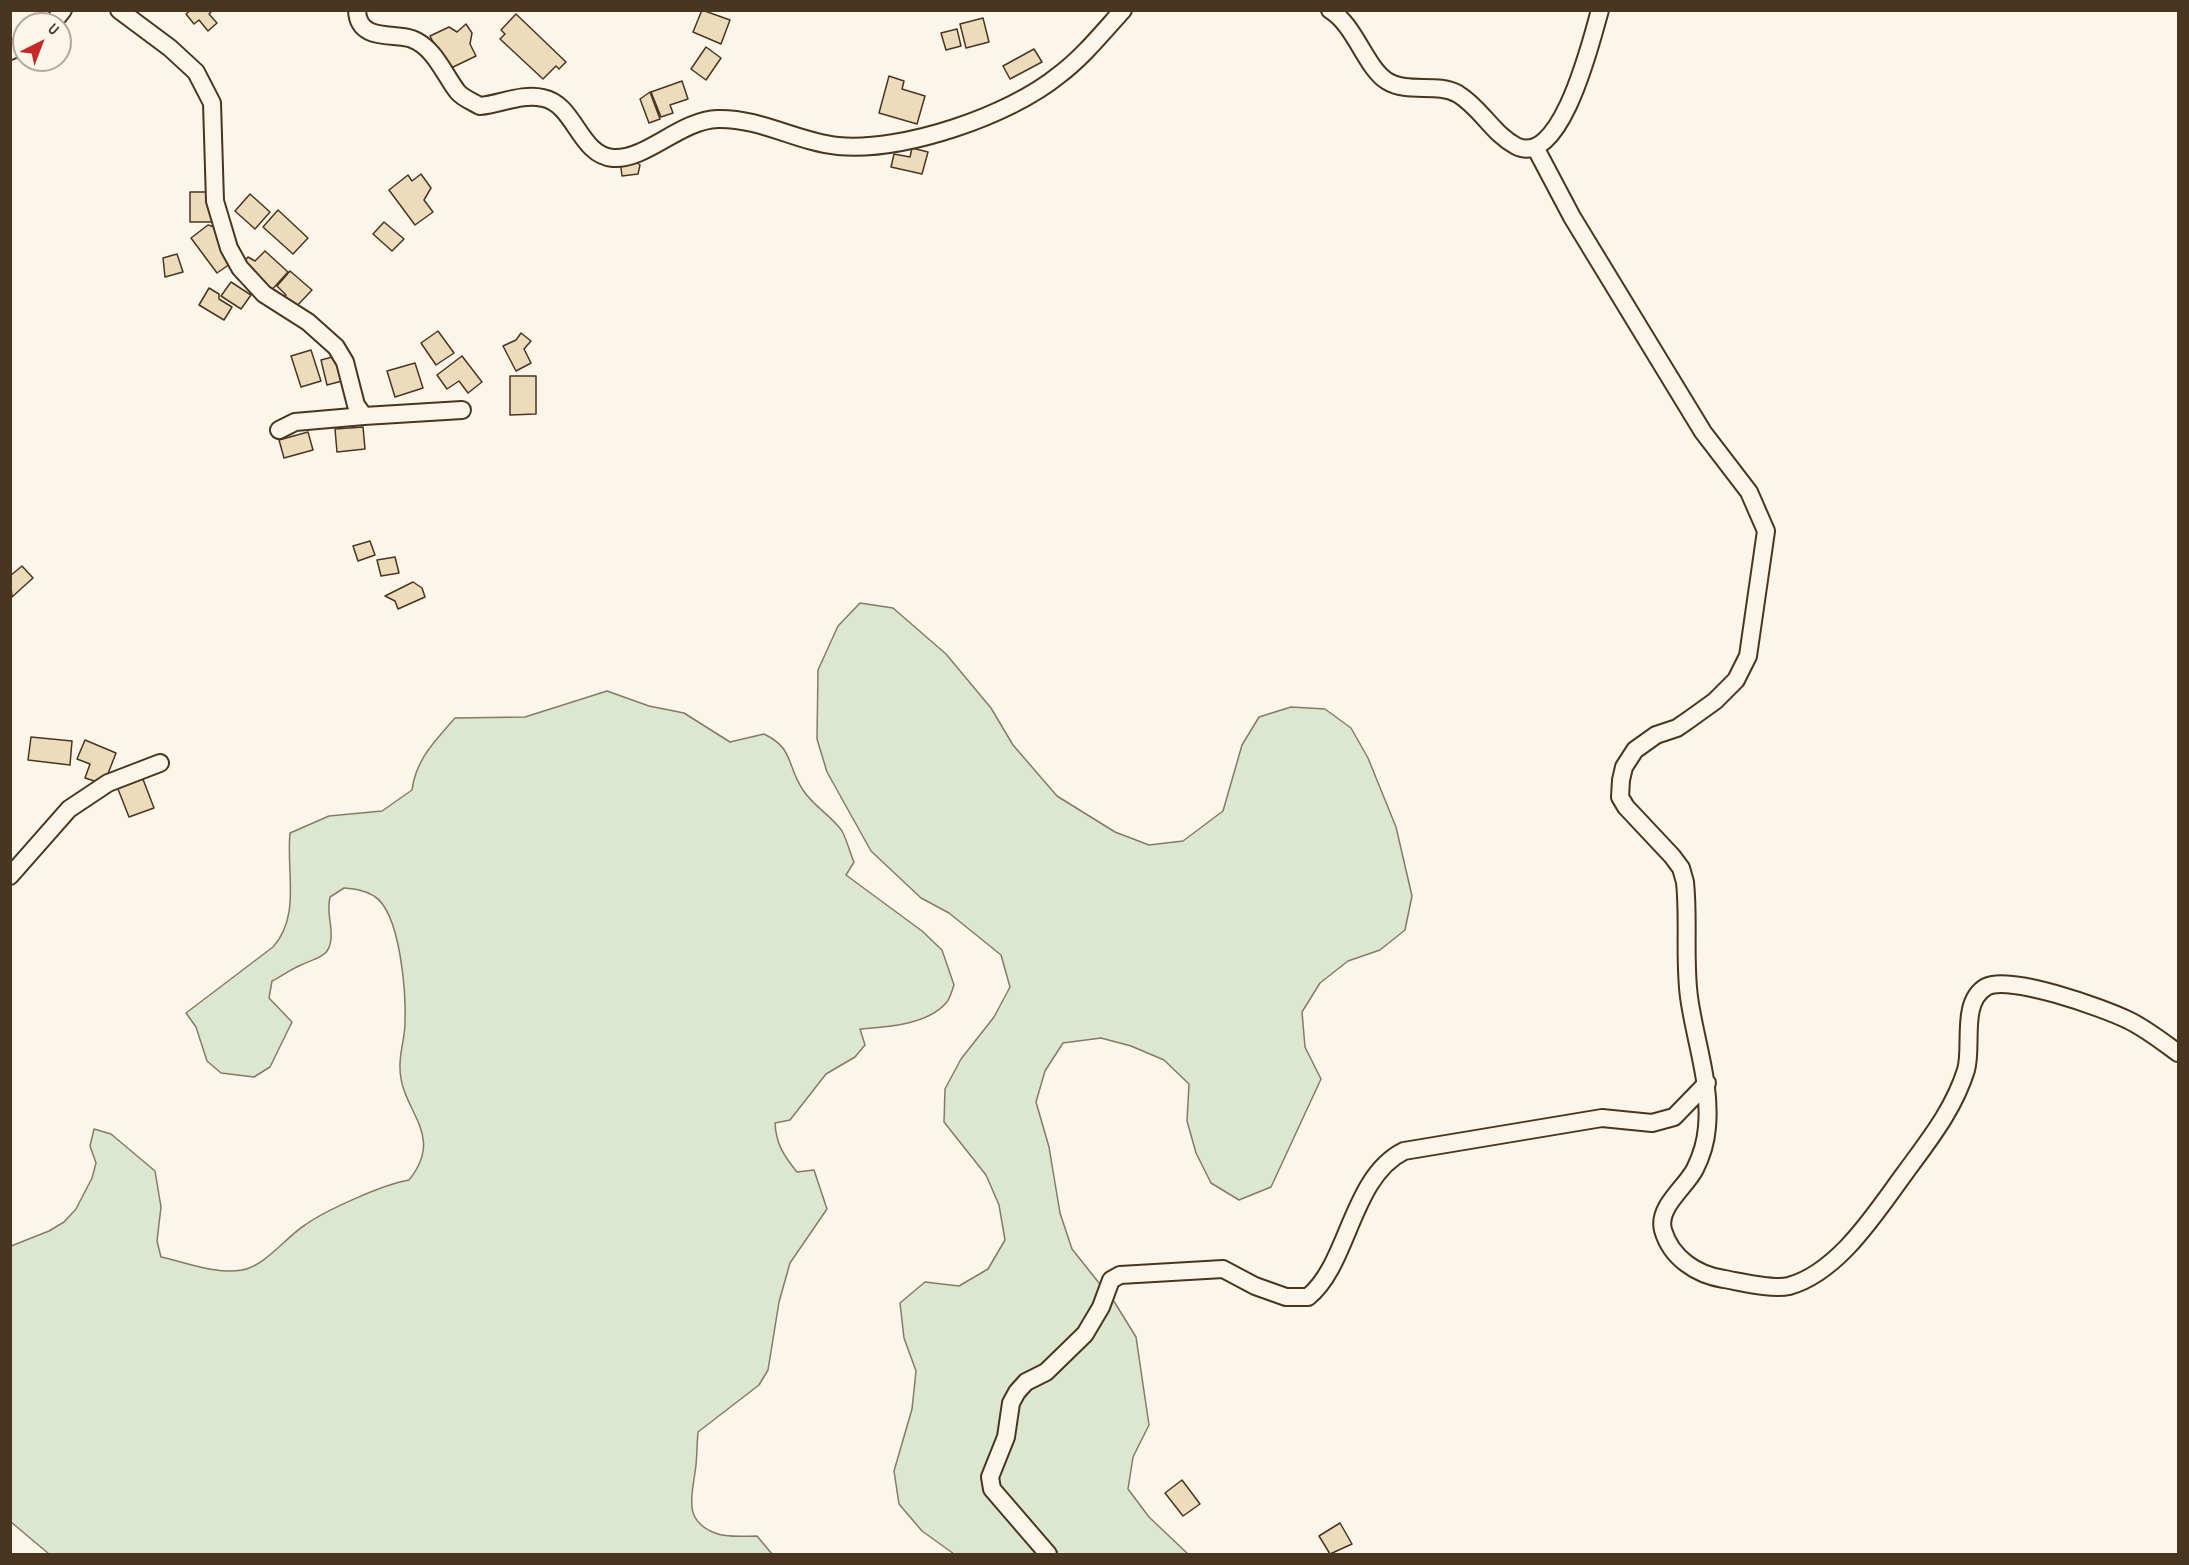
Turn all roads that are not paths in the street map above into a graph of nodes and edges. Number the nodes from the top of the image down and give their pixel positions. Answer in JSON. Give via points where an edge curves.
{"nodes":[{"id":1,"x":118,"y":10,"type":"edge"},
{"id":2,"x":357,"y":10,"type":"edge"},
{"id":3,"x":1123,"y":10,"type":"edge"},
{"id":4,"x":1330,"y":10,"type":"edge"},
{"id":5,"x":1600,"y":10,"type":"edge"},
{"id":6,"x":1535,"y":147,"type":"junction"},
{"id":7,"x":462,"y":410,"type":"dead end"},
{"id":8,"x":364,"y":416,"type":"junction"},
{"id":9,"x":279,"y":430,"type":"dead end"},
{"id":10,"x":160,"y":764,"type":"dead end"},
{"id":11,"x":10,"y":876,"type":"edge"},
{"id":12,"x":2178,"y":1053,"type":"edge"},
{"id":13,"x":1707,"y":1083,"type":"junction"},
{"id":14,"x":1048,"y":1554,"type":"edge"}],
"edges":[{"from":1,"to":8,"type":"street","via":[[196,72],[212,103],[215,201],[229,248],[240,268],[264,294],[308,322],[336,347],[345,362],[356,405]]},
{"from":2,"to":3,"type":"street","via":[[366,28],[382,37],[414,39],[439,62],[458,93],[480,106],[516,98],[543,98],[557,104],[597,153],[613,158],[639,151],[680,129],[718,119],[748,121],[836,146],[880,144],[938,132],[994,113],[1037,91],[1077,59]]},
{"from":4,"to":6,"type":"street","via":[[1344,22],[1387,81],[1446,89],[1457,94],[1516,146]]},
{"from":5,"to":6,"type":"street","via":[[1568,106],[1549,138]]},
{"from":6,"to":13,"type":"street","via":[[1572,217],[1702,432],[1749,492],[1766,531],[1748,656],[1736,680],[1690,719],[1635,750],[1620,780],[1620,797],[1626,807],[1681,868],[1685,882],[1689,996]]},
{"from":7,"to":8,"type":"street"},
{"from":8,"to":9,"type":"street","via":[[296,422]]},
{"from":10,"to":11,"type":"street","via":[[108,783],[69,809]]},
{"from":12,"to":13,"type":"street","via":[[2129,1020],[2081,1003],[2014,984],[1985,987],[1971,1011],[1970,1055],[1960,1088],[1938,1128],[1848,1247],[1794,1284],[1777,1287],[1695,1271],[1677,1254],[1662,1227],[1672,1200],[1699,1160],[1707,1129]]},
{"from":13,"to":14,"type":"street","via":[[1674,1117],[1652,1123],[1602,1118],[1404,1151],[1389,1158],[1352,1219],[1322,1284],[1308,1297],[1286,1297],[1223,1269],[1120,1275],[1111,1280],[1085,1334],[1046,1372],[1026,1382],[1017,1392],[1011,1403],[1006,1437],[990,1477],[992,1490]]}]}
